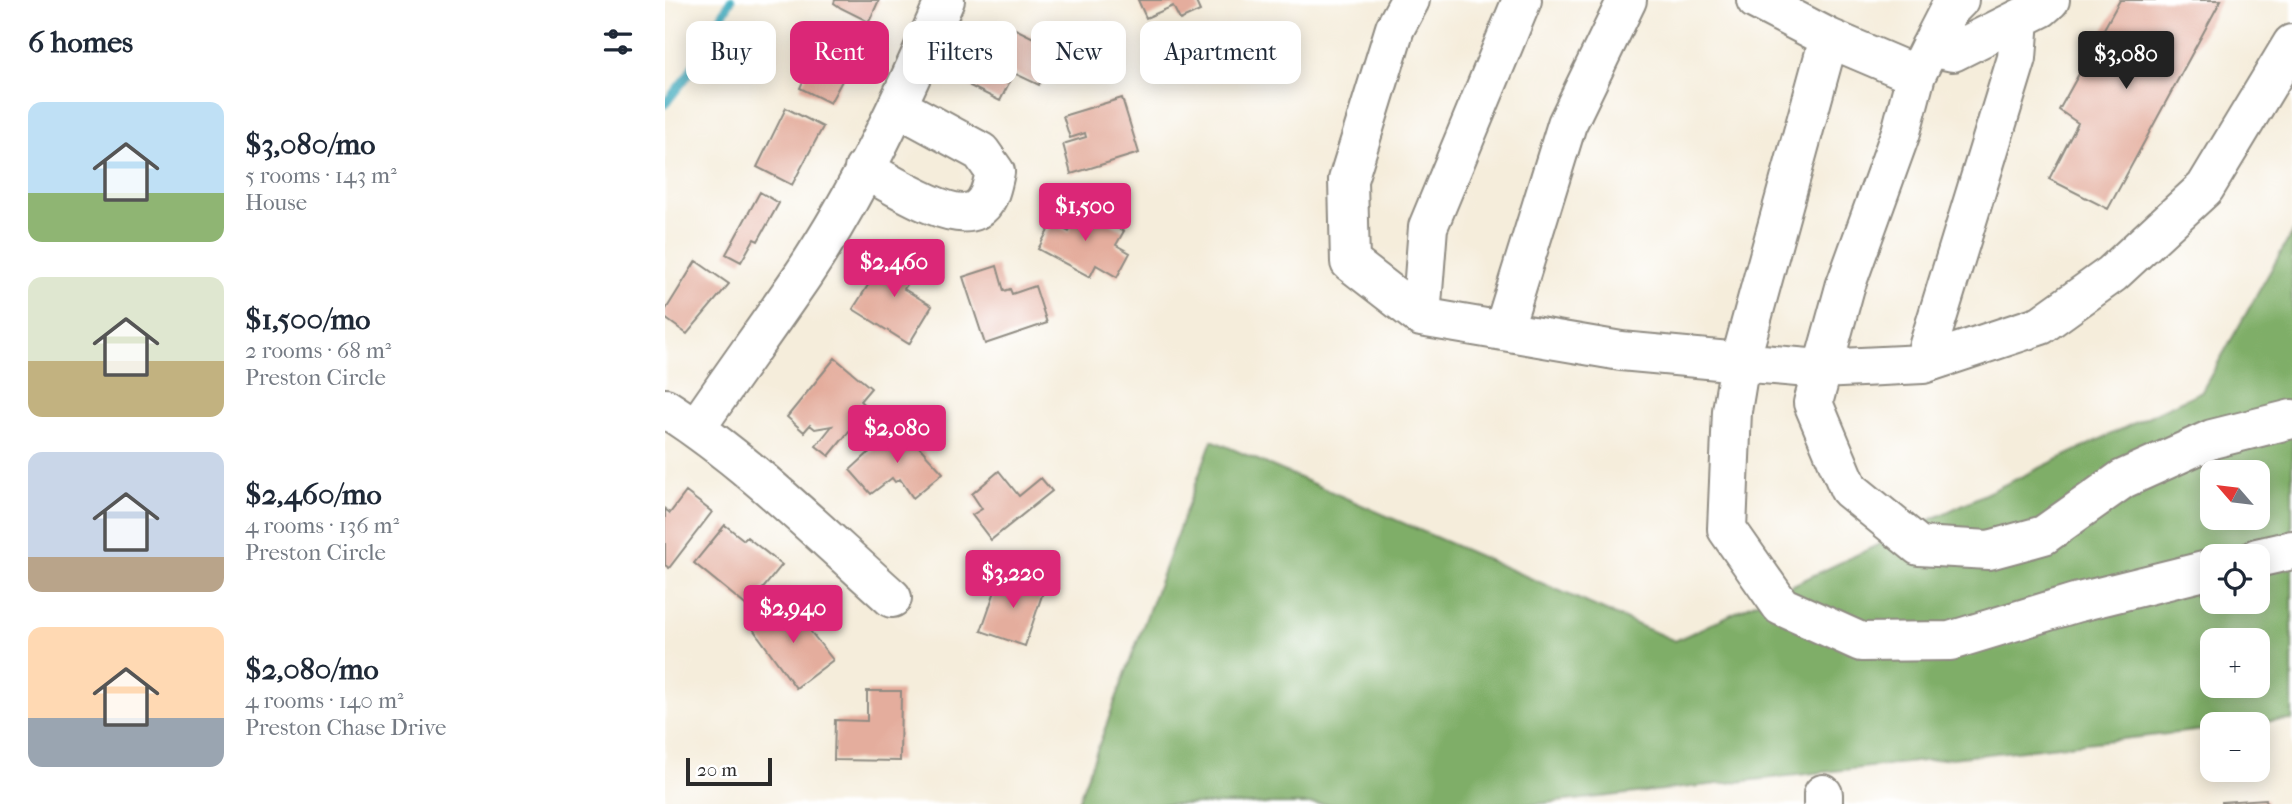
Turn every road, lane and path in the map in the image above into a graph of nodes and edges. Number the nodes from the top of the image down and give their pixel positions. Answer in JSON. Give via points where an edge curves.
{"nodes":[{"id":1,"x":945,"y":0,"type":"edge"},
{"id":2,"x":1410,"y":0,"type":"edge"},
{"id":3,"x":1522,"y":0,"type":"edge"},
{"id":4,"x":1627,"y":0,"type":"edge"},
{"id":5,"x":1756,"y":0,"type":"edge"},
{"id":6,"x":1959,"y":0,"type":"edge"},
{"id":7,"x":2035,"y":9,"type":"edge"},
{"id":8,"x":1815,"y":22,"type":"edge"},
{"id":9,"x":2292,"y":44,"type":"edge"},
{"id":10,"x":1923,"y":61,"type":"junction"},
{"id":11,"x":898,"y":107,"type":"junction"},
{"id":12,"x":865,"y":169,"type":"junction"},
{"id":13,"x":1421,"y":317,"type":"junction"},
{"id":14,"x":1503,"y":331,"type":"junction"},
{"id":15,"x":1740,"y":362,"type":"junction"},
{"id":16,"x":1923,"y":364,"type":"junction"},
{"id":17,"x":1820,"y":369,"type":"junction"},
{"id":18,"x":680,"y":418,"type":"edge"},
{"id":19,"x":2292,"y":419,"type":"edge"},
{"id":20,"x":2292,"y":550,"type":"edge"},
{"id":21,"x":2270,"y":555,"type":"edge"},
{"id":22,"x":2200,"y":572,"type":"edge"},
{"id":23,"x":892,"y":598,"type":"dead end"}],
"edges":[{"from":1,"to":11,"type":"street"},
{"from":2,"to":13,"type":"street","via":[[1395,27],[1348,180],[1350,262]]},
{"from":3,"to":13,"type":"street","via":[[1428,227]]},
{"from":4,"to":14,"type":"street","via":[[1567,124]]},
{"from":5,"to":8,"type":"street"},
{"from":6,"to":10,"type":"street","via":[[1949,9]]},
{"from":7,"to":10,"type":"street","via":[[1953,52]]},
{"from":7,"to":16,"type":"street"},
{"from":8,"to":10,"type":"street"},
{"from":8,"to":15,"type":"street"},
{"from":9,"to":16,"type":"street","via":[[2205,188],[2112,274],[2042,325]]},
{"from":10,"to":17,"type":"street"},
{"from":11,"to":12,"type":"street"},
{"from":11,"to":12,"type":"street","via":[[981,152],[995,172],[990,195],[976,209],[958,213]]},
{"from":12,"to":18,"type":"street","via":[[804,274]]},
{"from":13,"to":14,"type":"street"},
{"from":14,"to":15,"type":"street","via":[[1621,351]]},
{"from":15,"to":17,"type":"street"},
{"from":15,"to":22,"type":"street","via":[[1732,411],[1727,529],[1781,606],[1861,642],[1950,641]]},
{"from":16,"to":17,"type":"street"},
{"from":17,"to":19,"type":"street","via":[[1813,403],[1849,489],[1919,546],[1989,550],[2044,535],[2123,479],[2212,439]]},
{"from":18,"to":23,"type":"street","via":[[771,489]]},
{"from":20,"to":21,"type":"street"}]}
